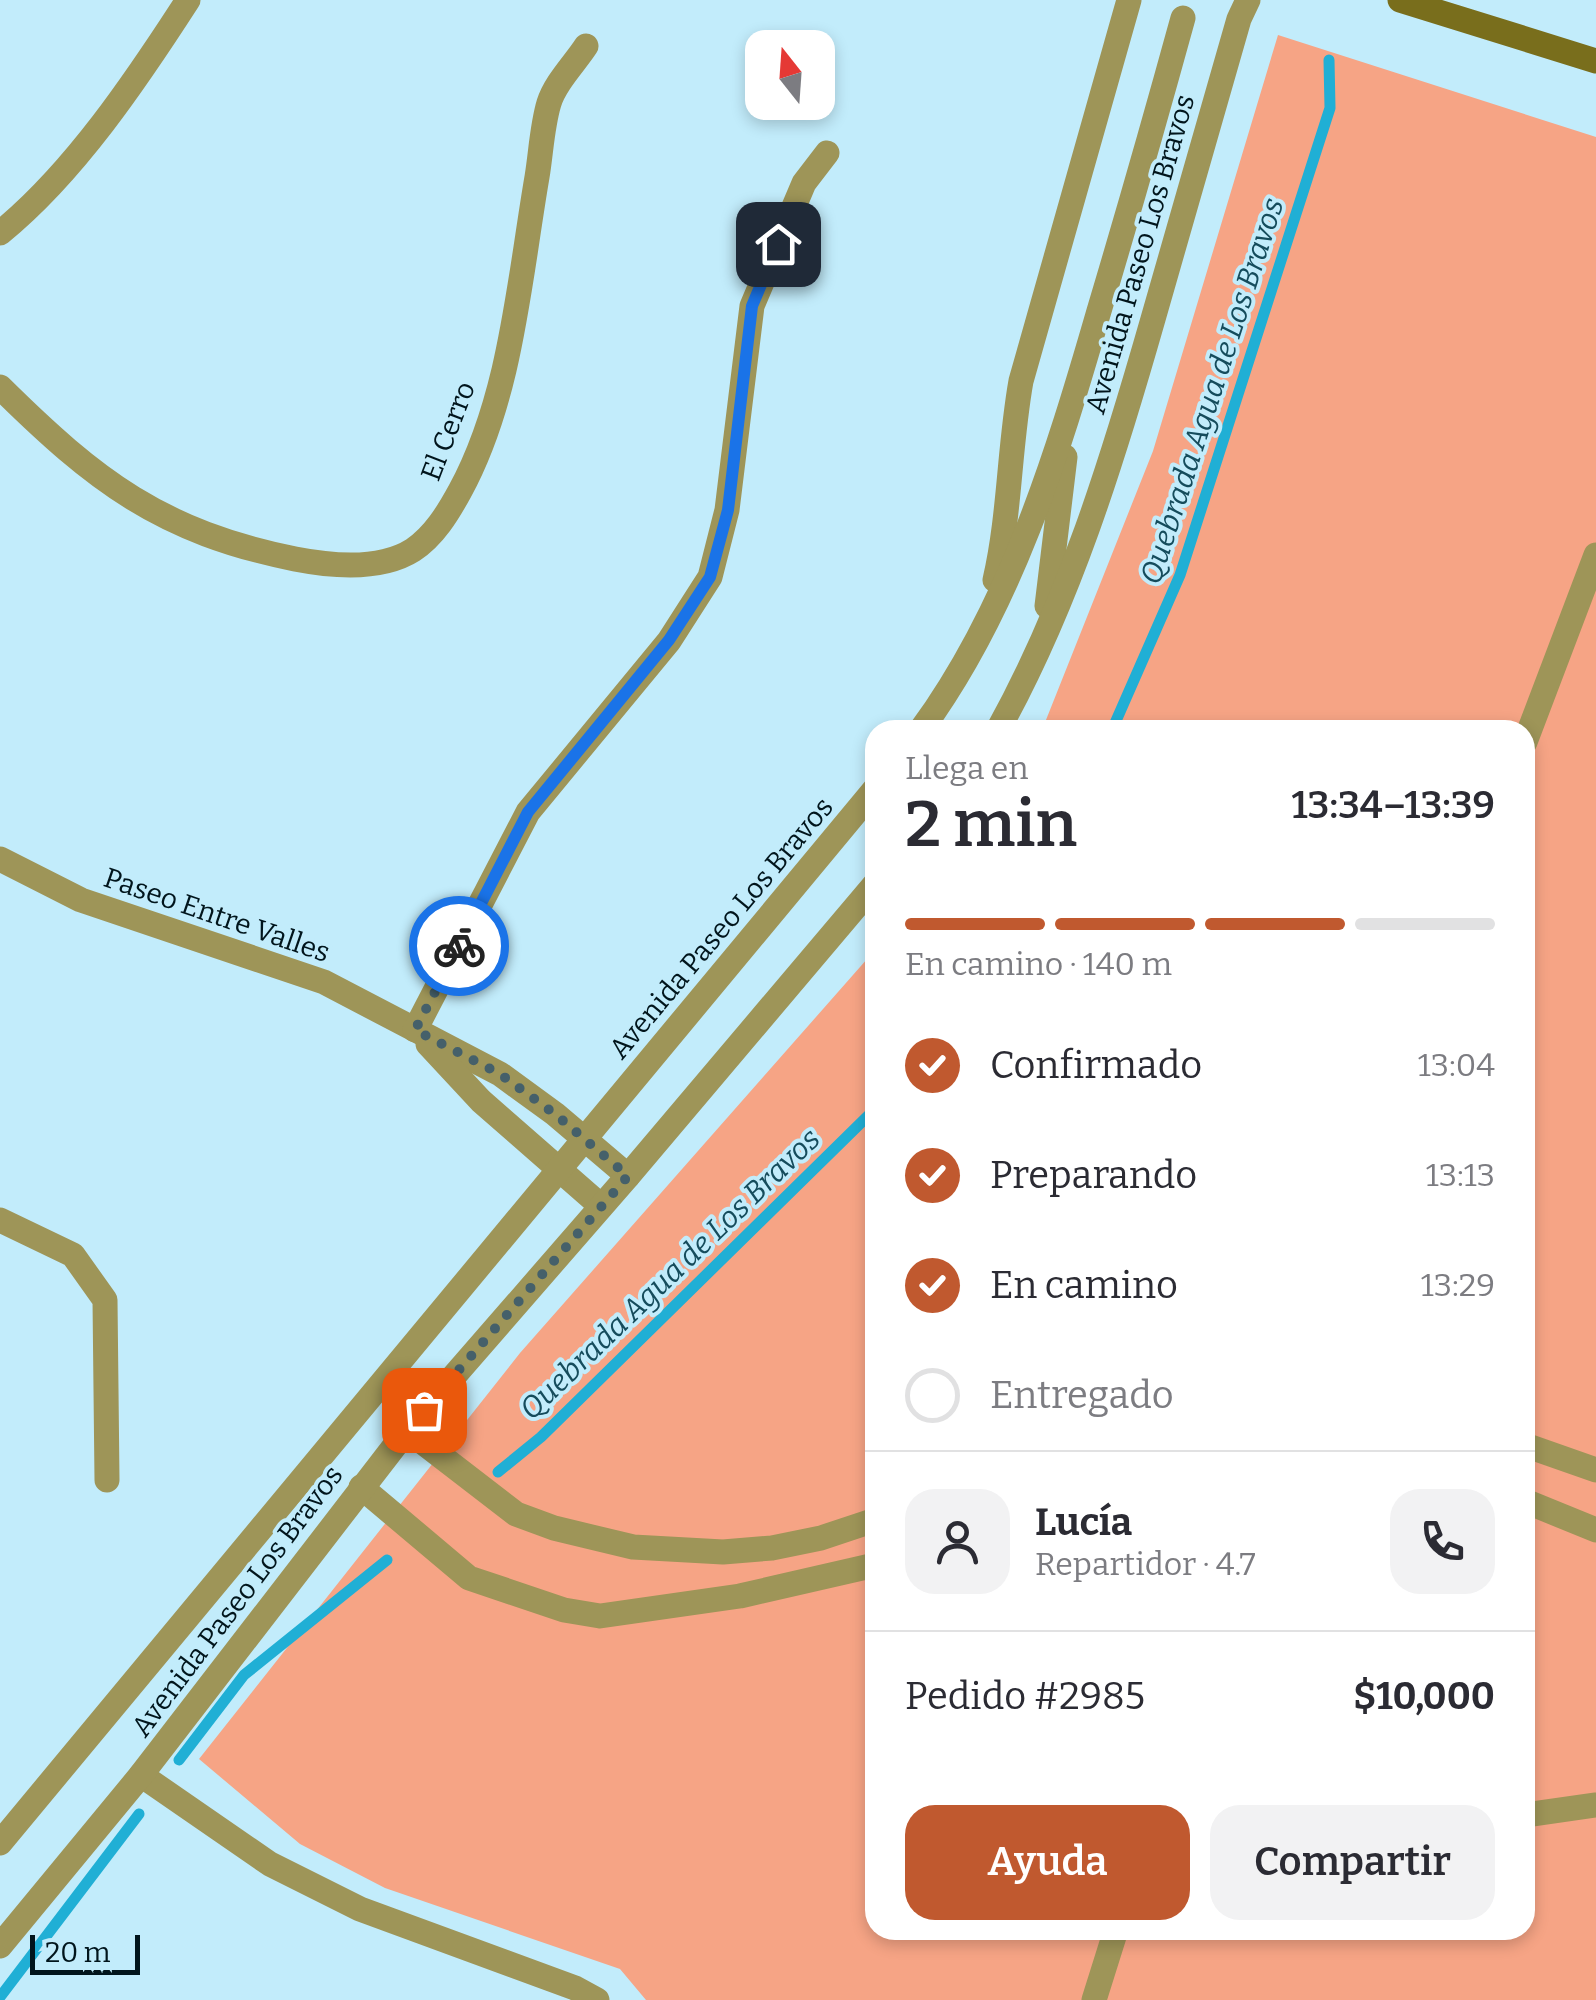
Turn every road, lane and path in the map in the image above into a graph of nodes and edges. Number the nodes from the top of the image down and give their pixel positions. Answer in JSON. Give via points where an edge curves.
{"nodes":[{"id":1,"x":188,"y":0,"type":"edge"},
{"id":2,"x":1129,"y":0,"type":"edge"},
{"id":3,"x":1248,"y":0,"type":"edge"},
{"id":4,"x":1400,"y":0,"type":"edge"},
{"id":5,"x":1184,"y":18,"type":"dead end"},
{"id":6,"x":586,"y":46,"type":"dead end"},
{"id":7,"x":1596,"y":61,"type":"edge"},
{"id":8,"x":826,"y":152,"type":"dead end"},
{"id":9,"x":0,"y":233,"type":"edge"},
{"id":10,"x":0,"y":388,"type":"edge"},
{"id":11,"x":1070,"y":410,"type":"junction"},
{"id":12,"x":1596,"y":555,"type":"edge"},
{"id":13,"x":988,"y":614,"type":"junction"},
{"id":14,"x":1043,"y":636,"type":"junction"},
{"id":15,"x":928,"y":720,"type":"edge"},
{"id":16,"x":1003,"y":720,"type":"edge"},
{"id":17,"x":1533,"y":720,"type":"edge"},
{"id":18,"x":865,"y":802,"type":"edge"},
{"id":19,"x":0,"y":859,"type":"edge"},
{"id":20,"x":865,"y":896,"type":"edge"},
{"id":21,"x":415,"y":1030,"type":"junction"},
{"id":22,"x":585,"y":1139,"type":"junction"},
{"id":23,"x":560,"y":1170,"type":"junction"},
{"id":24,"x":628,"y":1176,"type":"junction"},
{"id":25,"x":601,"y":1206,"type":"junction"},
{"id":26,"x":0,"y":1220,"type":"edge"},
{"id":27,"x":407,"y":1430,"type":"junction"},
{"id":28,"x":1535,"y":1449,"type":"edge"},
{"id":29,"x":1596,"y":1470,"type":"edge"},
{"id":30,"x":107,"y":1480,"type":"dead end"},
{"id":31,"x":362,"y":1487,"type":"junction"},
{"id":32,"x":1535,"y":1506,"type":"edge"},
{"id":33,"x":865,"y":1523,"type":"edge"},
{"id":34,"x":1596,"y":1530,"type":"edge"},
{"id":35,"x":772,"y":1548,"type":"junction"},
{"id":36,"x":865,"y":1567,"type":"edge"},
{"id":37,"x":781,"y":1586,"type":"junction"},
{"id":38,"x":141,"y":1775,"type":"junction"},
{"id":39,"x":1596,"y":1806,"type":"edge"},
{"id":40,"x":1535,"y":1814,"type":"edge"},
{"id":41,"x":0,"y":1844,"type":"edge"},
{"id":42,"x":9,"y":1919,"type":"edge"},
{"id":43,"x":1113,"y":1940,"type":"edge"},
{"id":44,"x":0,"y":1946,"type":"edge"},
{"id":45,"x":597,"y":2000,"type":"edge"},
{"id":46,"x":1094,"y":2000,"type":"edge"}],
"edges":[{"from":1,"to":9,"type":"street","via":[[128,93]]},
{"from":2,"to":13,"type":"street","name":"Avenida Paseo Los Bravos","via":[[1020,382]]},
{"from":3,"to":14,"type":"street","name":"Avenida Paseo Los Bravos","via":[[1119,436]]},
{"from":4,"to":7,"type":"main road"},
{"from":5,"to":11,"type":"street","name":"Avenida Paseo Los Bravos"},
{"from":6,"to":10,"type":"street","name":"El Cerro","via":[[550,99],[490,424],[450,508],[413,550],[392,560],[320,564],[205,536],[110,485]]},
{"from":8,"to":21,"type":"street","via":[[804,183],[752,306],[728,510],[710,577],[669,640],[528,812]]},
{"from":11,"to":13,"type":"street","name":"Avenida Paseo Los Bravos","via":[[1018,555]]},
{"from":11,"to":14,"type":"street","name":"Avenida Paseo Los Bravos"},
{"from":12,"to":17,"type":"street"},
{"from":13,"to":15,"type":"street","name":"Avenida Paseo Los Bravos"},
{"from":14,"to":16,"type":"street","name":"Avenida Paseo Los Bravos"},
{"from":18,"to":22,"type":"street","name":"Avenida Paseo Los Bravos"},
{"from":19,"to":21,"type":"street","name":"Paseo Entre Valles","via":[[81,900],[324,982]]},
{"from":20,"to":24,"type":"street","name":"Avenida Paseo Los Bravos"},
{"from":21,"to":22,"type":"street","name":"Paseo Entre Valles","via":[[500,1074]]},
{"from":21,"to":23,"type":"street","name":"Paseo Entre Valles","via":[[481,1102]]},
{"from":22,"to":23,"type":"street","name":"Avenida Paseo Los Bravos"},
{"from":22,"to":24,"type":"street","name":"Paseo Entre Valles"},
{"from":23,"to":25,"type":"street","name":"Paseo Entre Valles"},
{"from":23,"to":41,"type":"street","name":"Avenida Paseo Los Bravos"},
{"from":24,"to":25,"type":"street","name":"Avenida Paseo Los Bravos"},
{"from":25,"to":27,"type":"street","name":"Avenida Paseo Los Bravos"},
{"from":26,"to":30,"type":"street","via":[[73,1255],[105,1300]]},
{"from":27,"to":31,"type":"street","name":"Avenida Paseo Los Bravos"},
{"from":27,"to":35,"type":"street","via":[[516,1514],[554,1528],[673,1552]]},
{"from":28,"to":29,"type":"street"},
{"from":31,"to":37,"type":"street","via":[[469,1578],[564,1610],[600,1616]]},
{"from":31,"to":38,"type":"street","name":"Avenida Paseo Los Bravos"},
{"from":32,"to":34,"type":"street"},
{"from":33,"to":35,"type":"street"},
{"from":35,"to":37,"type":"street"},
{"from":36,"to":37,"type":"street"},
{"from":38,"to":42,"type":"street","name":"Avenida Paseo Los Bravos"},
{"from":38,"to":45,"type":"street","via":[[270,1864],[344,1902]]},
{"from":39,"to":40,"type":"street"},
{"from":42,"to":44,"type":"street","name":"Avenida Paseo Los Bravos"},
{"from":43,"to":46,"type":"street"}]}
